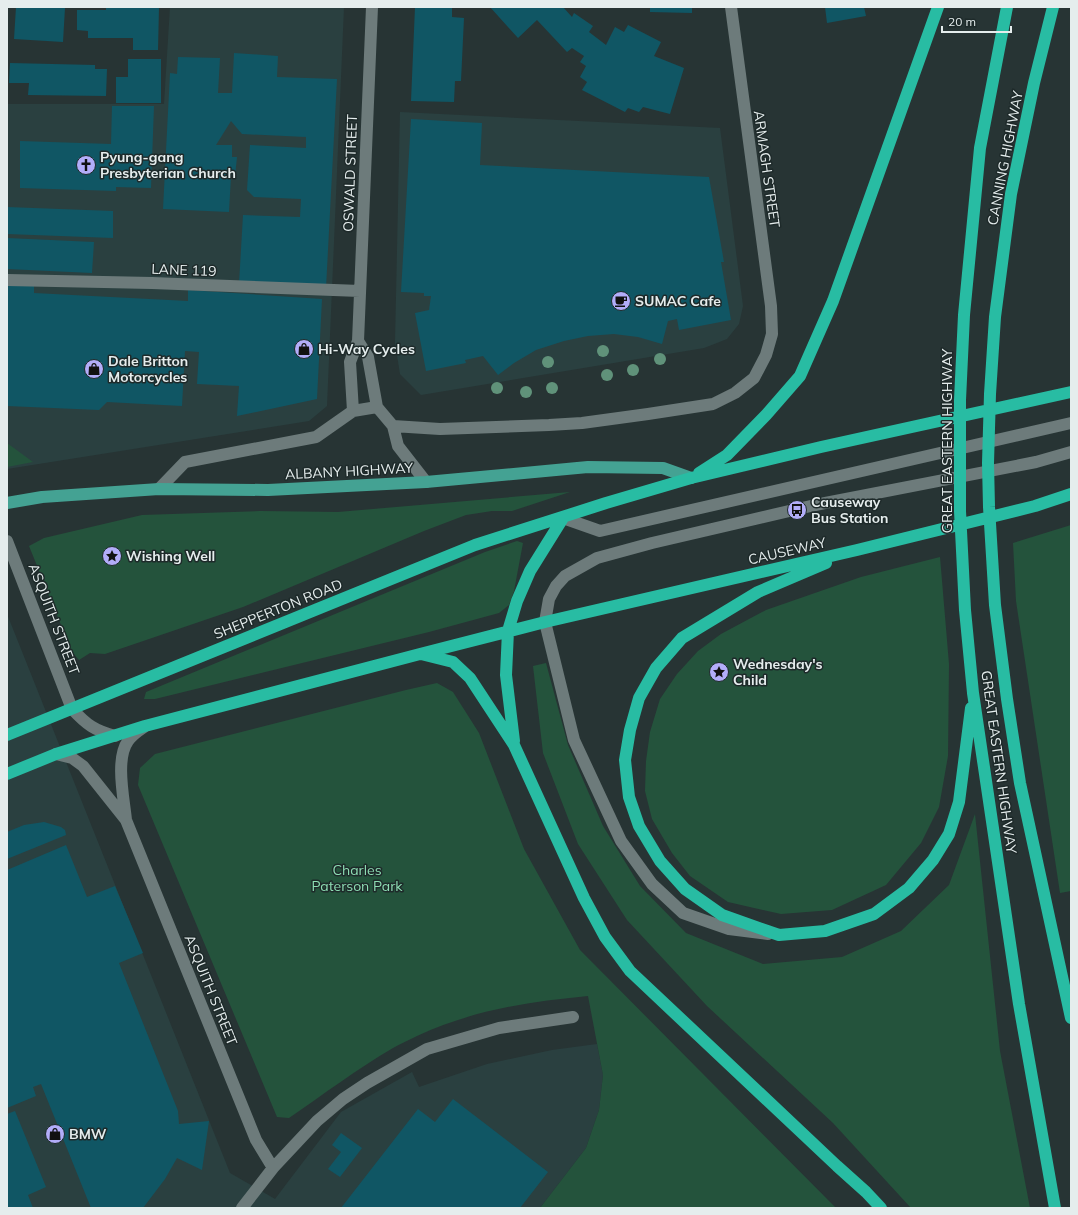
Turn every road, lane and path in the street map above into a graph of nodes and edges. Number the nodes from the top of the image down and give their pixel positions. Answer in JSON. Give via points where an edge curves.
{"nodes":[{"id":1,"x":372,"y":7,"type":"edge"},
{"id":2,"x":731,"y":7,"type":"edge"},
{"id":3,"x":938,"y":7,"type":"edge"},
{"id":4,"x":1006,"y":7,"type":"edge"},
{"id":5,"x":1053,"y":7,"type":"edge"},
{"id":6,"x":7,"y":280,"type":"edge"},
{"id":7,"x":360,"y":291,"type":"junction"},
{"id":8,"x":964,"y":315,"type":"joint"},
{"id":9,"x":995,"y":317,"type":"joint"},
{"id":10,"x":358,"y":341,"type":"junction"},
{"id":11,"x":1071,"y":392,"type":"edge"},
{"id":12,"x":377,"y":407,"type":"junction"},
{"id":13,"x":353,"y":412,"type":"junction"},
{"id":14,"x":1071,"y":423,"type":"edge"},
{"id":15,"x":393,"y":426,"type":"junction"},
{"id":16,"x":1071,"y":452,"type":"edge"},
{"id":17,"x":691,"y":478,"type":"junction"},
{"id":18,"x":426,"y":482,"type":"junction"},
{"id":19,"x":159,"y":489,"type":"junction"},
{"id":20,"x":1071,"y":494,"type":"edge"},
{"id":21,"x":7,"y":504,"type":"edge"},
{"id":22,"x":563,"y":518,"type":"junction"},
{"id":23,"x":7,"y":541,"type":"edge"},
{"id":24,"x":857,"y":550,"type":"junction"},
{"id":25,"x":545,"y":622,"type":"junction"},
{"id":26,"x":508,"y":631,"type":"junction"},
{"id":27,"x":420,"y":654,"type":"junction"},
{"id":28,"x":973,"y":693,"type":"junction"},
{"id":29,"x":72,"y":709,"type":"junction"},
{"id":30,"x":145,"y":726,"type":"junction"},
{"id":31,"x":7,"y":736,"type":"edge"},
{"id":32,"x":114,"y":736,"type":"junction"},
{"id":33,"x":514,"y":745,"type":"junction"},
{"id":34,"x":56,"y":754,"type":"junction"},
{"id":35,"x":7,"y":774,"type":"edge"},
{"id":36,"x":126,"y":820,"type":"junction"},
{"id":37,"x":779,"y":935,"type":"junction"},
{"id":38,"x":573,"y":1016,"type":"dead end"},
{"id":39,"x":1071,"y":1018,"type":"edge"},
{"id":40,"x":273,"y":1168,"type":"junction"},
{"id":41,"x":242,"y":1208,"type":"edge"},
{"id":42,"x":881,"y":1208,"type":"edge"},
{"id":43,"x":1056,"y":1208,"type":"edge"}],
"edges":[{"from":1,"to":7,"type":"street","name":"OSWALD STREET"},
{"from":2,"to":15,"type":"street","name":"ARMAGH STREET","via":[[771,306],[772,334],[766,355],[754,378],[736,393],[713,404],[633,416],[556,425],[440,429]]},
{"from":3,"to":17,"type":"highway","via":[[833,301],[800,376],[727,455]]},
{"from":4,"to":8,"type":"highway","name":"CANNING HIGHWAY","via":[[980,148]]},
{"from":5,"to":9,"type":"highway","name":"CANNING HIGHWAY","via":[[1011,194]]},
{"from":6,"to":7,"type":"street","name":"LANE 119"},
{"from":7,"to":10,"type":"street","name":"OSWALD STREET"},
{"from":8,"to":28,"type":"highway","name":"GREAT EASTERN HIGHWAY","via":[[960,400],[960,486],[965,610]]},
{"from":9,"to":39,"type":"highway","name":"GREAT EASTERN HIGHWAY","via":[[988,463],[995,605],[1020,783]]},
{"from":10,"to":12,"type":"street","via":[[368,357]]},
{"from":10,"to":13,"type":"street","name":"OSWALD STREET","via":[[350,362]]},
{"from":11,"to":17,"type":"highway"},
{"from":12,"to":13,"type":"street"},
{"from":12,"to":15,"type":"street"},
{"from":13,"to":19,"type":"street","via":[[316,437],[185,462]]},
{"from":14,"to":22,"type":"street","via":[[600,531]]},
{"from":15,"to":18,"type":"street","via":[[398,446]]},
{"from":16,"to":25,"type":"street","via":[[1036,462],[815,505],[597,558],[565,576],[556,586],[549,599]]},
{"from":17,"to":18,"type":"main road","name":"ALBANY HIGHWAY","via":[[662,468],[588,467]]},
{"from":17,"to":22,"type":"highway"},
{"from":18,"to":19,"type":"main road","name":"ALBANY HIGHWAY","via":[[268,490]]},
{"from":19,"to":21,"type":"main road","name":"ALBANY HIGHWAY","via":[[42,497]]},
{"from":20,"to":24,"type":"highway","name":"CAUSEWAY","via":[[1035,506]]},
{"from":22,"to":26,"type":"highway","via":[[530,571]]},
{"from":22,"to":29,"type":"highway","name":"SHEPPERTON ROAD","via":[[475,545]]},
{"from":23,"to":29,"type":"street","name":"ASQUITH STREET"},
{"from":24,"to":25,"type":"highway","name":"CAUSEWAY"},
{"from":24,"to":37,"type":"highway","via":[[758,592],[682,638],[656,668],[639,698],[630,730],[625,760],[629,797],[639,826],[660,861],[684,889],[722,915]]},
{"from":25,"to":26,"type":"highway","name":"CAUSEWAY"},
{"from":25,"to":37,"type":"street","via":[[574,740],[621,841],[652,884],[683,913],[729,929]]},
{"from":26,"to":27,"type":"highway"},
{"from":26,"to":33,"type":"highway","via":[[506,675]]},
{"from":27,"to":30,"type":"highway"},
{"from":27,"to":33,"type":"highway","via":[[453,662],[470,678]]},
{"from":28,"to":37,"type":"highway","via":[[959,802],[949,834],[933,860],[909,888],[874,914],[825,931]]},
{"from":28,"to":43,"type":"highway","name":"GREAT EASTERN HIGHWAY","via":[[1019,1004]]},
{"from":29,"to":31,"type":"highway","name":"SHEPPERTON ROAD"},
{"from":29,"to":32,"type":"street","via":[[84,723],[97,731]]},
{"from":30,"to":32,"type":"highway"},
{"from":30,"to":36,"type":"street","name":"ASQUITH STREET","via":[[133,735],[122,752]]},
{"from":32,"to":34,"type":"highway"},
{"from":33,"to":42,"type":"highway","via":[[584,898],[605,937],[630,971]]},
{"from":34,"to":35,"type":"highway"},
{"from":34,"to":36,"type":"street","name":"ASQUITH STREET","via":[[72,758],[83,766]]},
{"from":36,"to":40,"type":"street","name":"ASQUITH STREET","via":[[256,1140]]},
{"from":38,"to":40,"type":"street","via":[[499,1028],[427,1049],[342,1099],[317,1121]]},
{"from":40,"to":41,"type":"street"}]}
